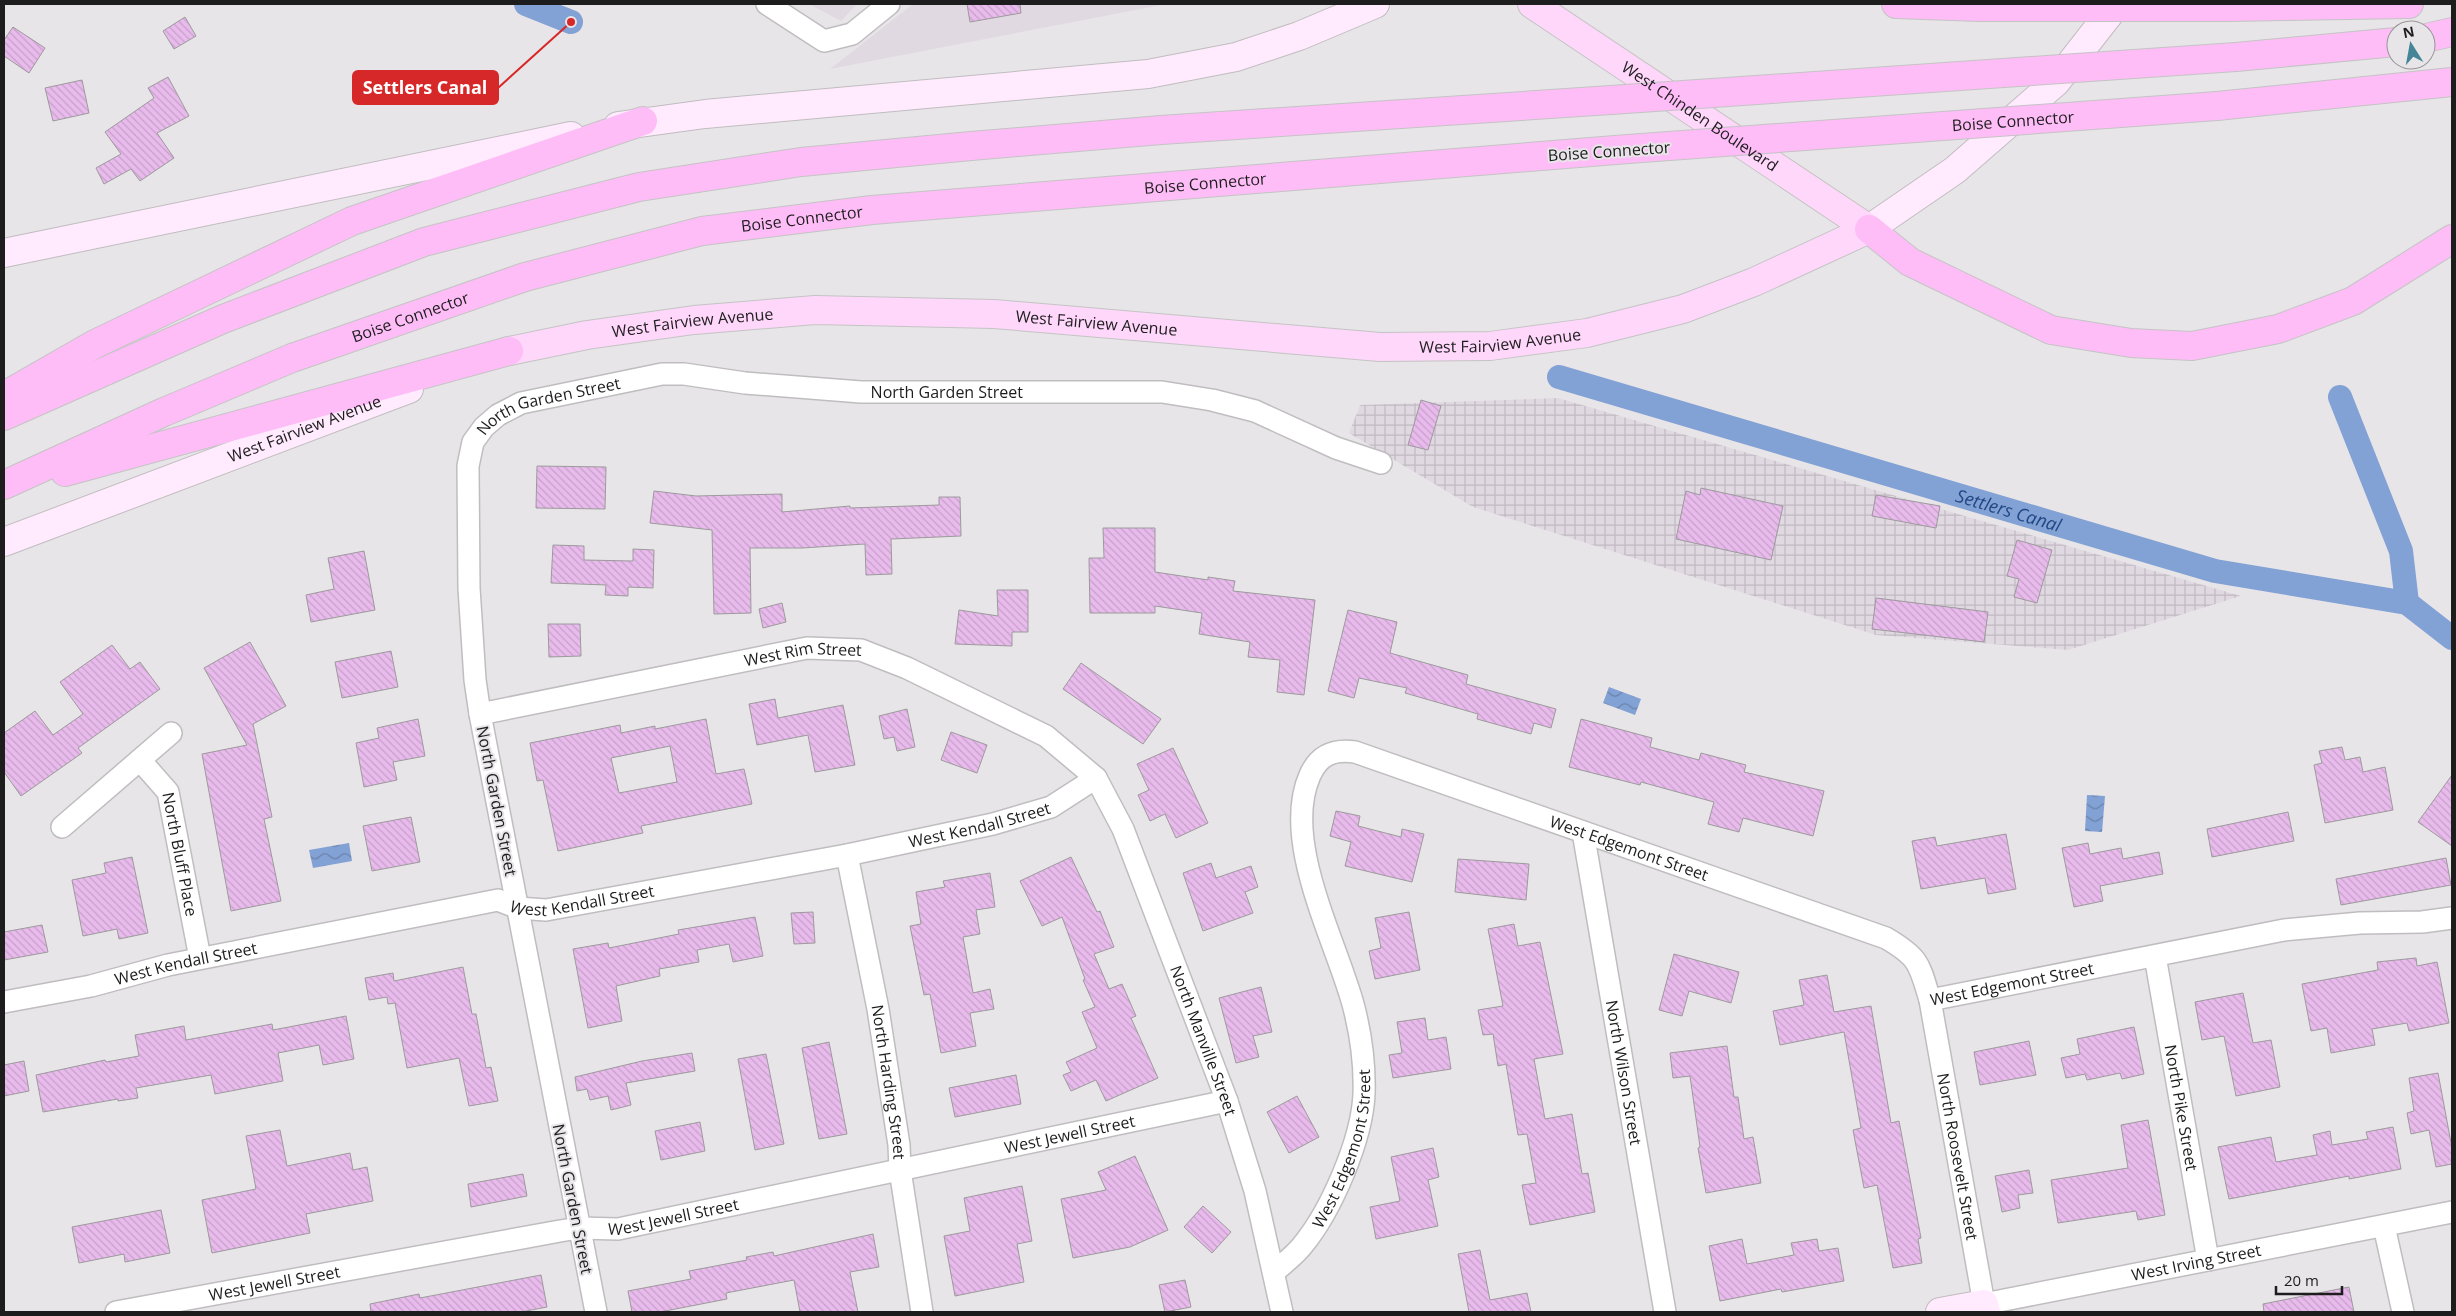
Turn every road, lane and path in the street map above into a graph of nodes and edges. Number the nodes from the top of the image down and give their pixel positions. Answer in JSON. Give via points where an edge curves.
{"nodes":[{"id":1,"x":767,"y":4,"type":"edge"},
{"id":2,"x":889,"y":4,"type":"edge"},
{"id":3,"x":1375,"y":4,"type":"edge"},
{"id":4,"x":1532,"y":4,"type":"edge"},
{"id":5,"x":1896,"y":4,"type":"edge"},
{"id":6,"x":2117,"y":4,"type":"edge"},
{"id":7,"x":2409,"y":4,"type":"edge"},
{"id":8,"x":2452,"y":32,"type":"edge"},
{"id":9,"x":2436,"y":36,"type":"edge"},
{"id":10,"x":2386,"y":43,"type":"edge"},
{"id":11,"x":2452,"y":82,"type":"edge"},
{"id":12,"x":643,"y":121,"type":"junction"},
{"id":13,"x":1869,"y":228,"type":"junction"},
{"id":14,"x":2452,"y":239,"type":"edge"},
{"id":15,"x":4,"y":253,"type":"edge"},
{"id":16,"x":510,"y":351,"type":"junction"},
{"id":17,"x":4,"y":396,"type":"edge"},
{"id":18,"x":4,"y":416,"type":"edge"},
{"id":19,"x":1381,"y":463,"type":"dead end"},
{"id":20,"x":4,"y":487,"type":"edge"},
{"id":21,"x":4,"y":542,"type":"edge"},
{"id":22,"x":480,"y":714,"type":"junction"},
{"id":23,"x":171,"y":733,"type":"dead end"},
{"id":24,"x":140,"y":760,"type":"junction"},
{"id":25,"x":1096,"y":778,"type":"junction"},
{"id":26,"x":62,"y":827,"type":"dead end"},
{"id":27,"x":1583,"y":832,"type":"junction"},
{"id":28,"x":847,"y":855,"type":"junction"},
{"id":29,"x":518,"y":908,"type":"junction"},
{"id":30,"x":2452,"y":918,"type":"edge"},
{"id":31,"x":2155,"y":956,"type":"junction"},
{"id":32,"x":200,"y":958,"type":"junction"},
{"id":33,"x":1930,"y":1000,"type":"junction"},
{"id":34,"x":4,"y":1002,"type":"edge"},
{"id":35,"x":1227,"y":1101,"type":"junction"},
{"id":36,"x":900,"y":1170,"type":"junction"},
{"id":37,"x":2452,"y":1212,"type":"edge"},
{"id":38,"x":2384,"y":1226,"type":"junction"},
{"id":39,"x":579,"y":1228,"type":"junction"},
{"id":40,"x":2208,"y":1260,"type":"junction"},
{"id":41,"x":1274,"y":1272,"type":"junction"},
{"id":42,"x":1985,"y":1308,"type":"edge"},
{"id":43,"x":116,"y":1312,"type":"edge"},
{"id":44,"x":596,"y":1312,"type":"edge"},
{"id":45,"x":922,"y":1312,"type":"edge"},
{"id":46,"x":1282,"y":1312,"type":"edge"},
{"id":47,"x":1665,"y":1312,"type":"edge"},
{"id":48,"x":1940,"y":1312,"type":"edge"},
{"id":49,"x":2403,"y":1312,"type":"edge"}],
"edges":[{"from":1,"to":2,"type":"street","via":[[824,41],[852,34]]},
{"from":3,"to":12,"type":"main road","via":[[1299,36],[1236,56],[1148,74]]},
{"from":4,"to":13,"type":"main road","name":"West Chinden Boulevard"},
{"from":5,"to":7,"type":"highway","bridge":true,"via":[[2228,7]]},
{"from":6,"to":13,"type":"main road","name":"West Fairview Avenue","via":[[2056,82],[1955,170]]},
{"from":8,"to":9,"type":"highway"},
{"from":10,"to":18,"type":"highway","bridge":true,"via":[[2236,57],[1161,130],[801,162],[639,186],[424,242],[224,320]]},
{"from":11,"to":20,"type":"highway","name":"Boise Connector","bridge":true,"via":[[2217,106],[1628,149],[872,210],[702,231],[525,277],[292,358],[164,412]]},
{"from":12,"to":15,"type":"main road"},
{"from":12,"to":17,"type":"highway","via":[[352,221],[95,344]]},
{"from":13,"to":14,"type":"highway","via":[[1910,262],[2051,330],[2131,343],[2192,346],[2278,329],[2353,301]]},
{"from":13,"to":16,"type":"main road","name":"West Fairview Avenue","via":[[1754,282],[1683,309],[1587,333],[1490,346],[1380,347],[994,314],[815,310],[694,320],[588,335]]},
{"from":16,"to":20,"type":"highway"},
{"from":16,"to":21,"type":"main road","name":"West Fairview Avenue"},
{"from":19,"to":22,"type":"street","name":"North Garden Street","via":[[1336,448],[1255,411],[1162,392],[861,392],[662,374],[521,403],[484,427],[473,442],[468,466],[469,588]]},
{"from":22,"to":25,"type":"street","name":"West Rim Street","via":[[807,648],[861,650],[907,668],[1046,736]]},
{"from":22,"to":29,"type":"street","name":"North Garden Street"},
{"from":23,"to":24,"type":"street"},
{"from":24,"to":26,"type":"street"},
{"from":24,"to":32,"type":"street","name":"North Bluff Place","via":[[168,792]]},
{"from":25,"to":28,"type":"street","name":"West Kendall Street","via":[[1051,807],[992,824]]},
{"from":25,"to":35,"type":"street","name":"North Manville Street","via":[[1123,829]]},
{"from":27,"to":33,"type":"street","name":"West Edgemont Street","via":[[1886,938],[1918,963]]},
{"from":27,"to":41,"type":"street","name":"West Edgemont Street","via":[[1355,752],[1340,750],[1324,755],[1314,766],[1303,790],[1300,826],[1308,869],[1353,1004],[1363,1049],[1364,1096],[1356,1138],[1339,1188],[1302,1246]]},
{"from":27,"to":47,"type":"street","name":"North Wilson Street"},
{"from":28,"to":29,"type":"street","name":"West Kendall Street","via":[[546,910]]},
{"from":28,"to":36,"type":"street","name":"North Harding Street","via":[[878,1009],[900,1145]]},
{"from":29,"to":32,"type":"street","name":"West Kendall Street","via":[[498,900]]},
{"from":29,"to":39,"type":"street","name":"North Garden Street"},
{"from":30,"to":31,"type":"street","name":"West Edgemont Street","via":[[2284,930]]},
{"from":31,"to":33,"type":"street","name":"West Edgemont Street"},
{"from":31,"to":40,"type":"street","name":"North Pike Street"},
{"from":32,"to":34,"type":"street","name":"West Kendall Street","via":[[91,986]]},
{"from":33,"to":42,"type":"street","name":"North Roosevelt Street"},
{"from":35,"to":36,"type":"street","name":"West Jewell Street"},
{"from":35,"to":41,"type":"street","name":"North Manville Street","via":[[1255,1191]]},
{"from":36,"to":39,"type":"street","name":"West Jewell Street","via":[[618,1229]]},
{"from":36,"to":45,"type":"street","name":"North Harding Street"},
{"from":37,"to":38,"type":"street","name":"West Irving Street"},
{"from":38,"to":40,"type":"street","name":"West Irving Street"},
{"from":38,"to":49,"type":"street"},
{"from":39,"to":43,"type":"street","name":"West Jewell Street"},
{"from":39,"to":44,"type":"street","name":"North Garden Street"},
{"from":40,"to":42,"type":"street","name":"West Irving Street"},
{"from":41,"to":46,"type":"street","name":"North Manville Street"},
{"from":42,"to":48,"type":"main road","name":"West Irving Street"}]}
